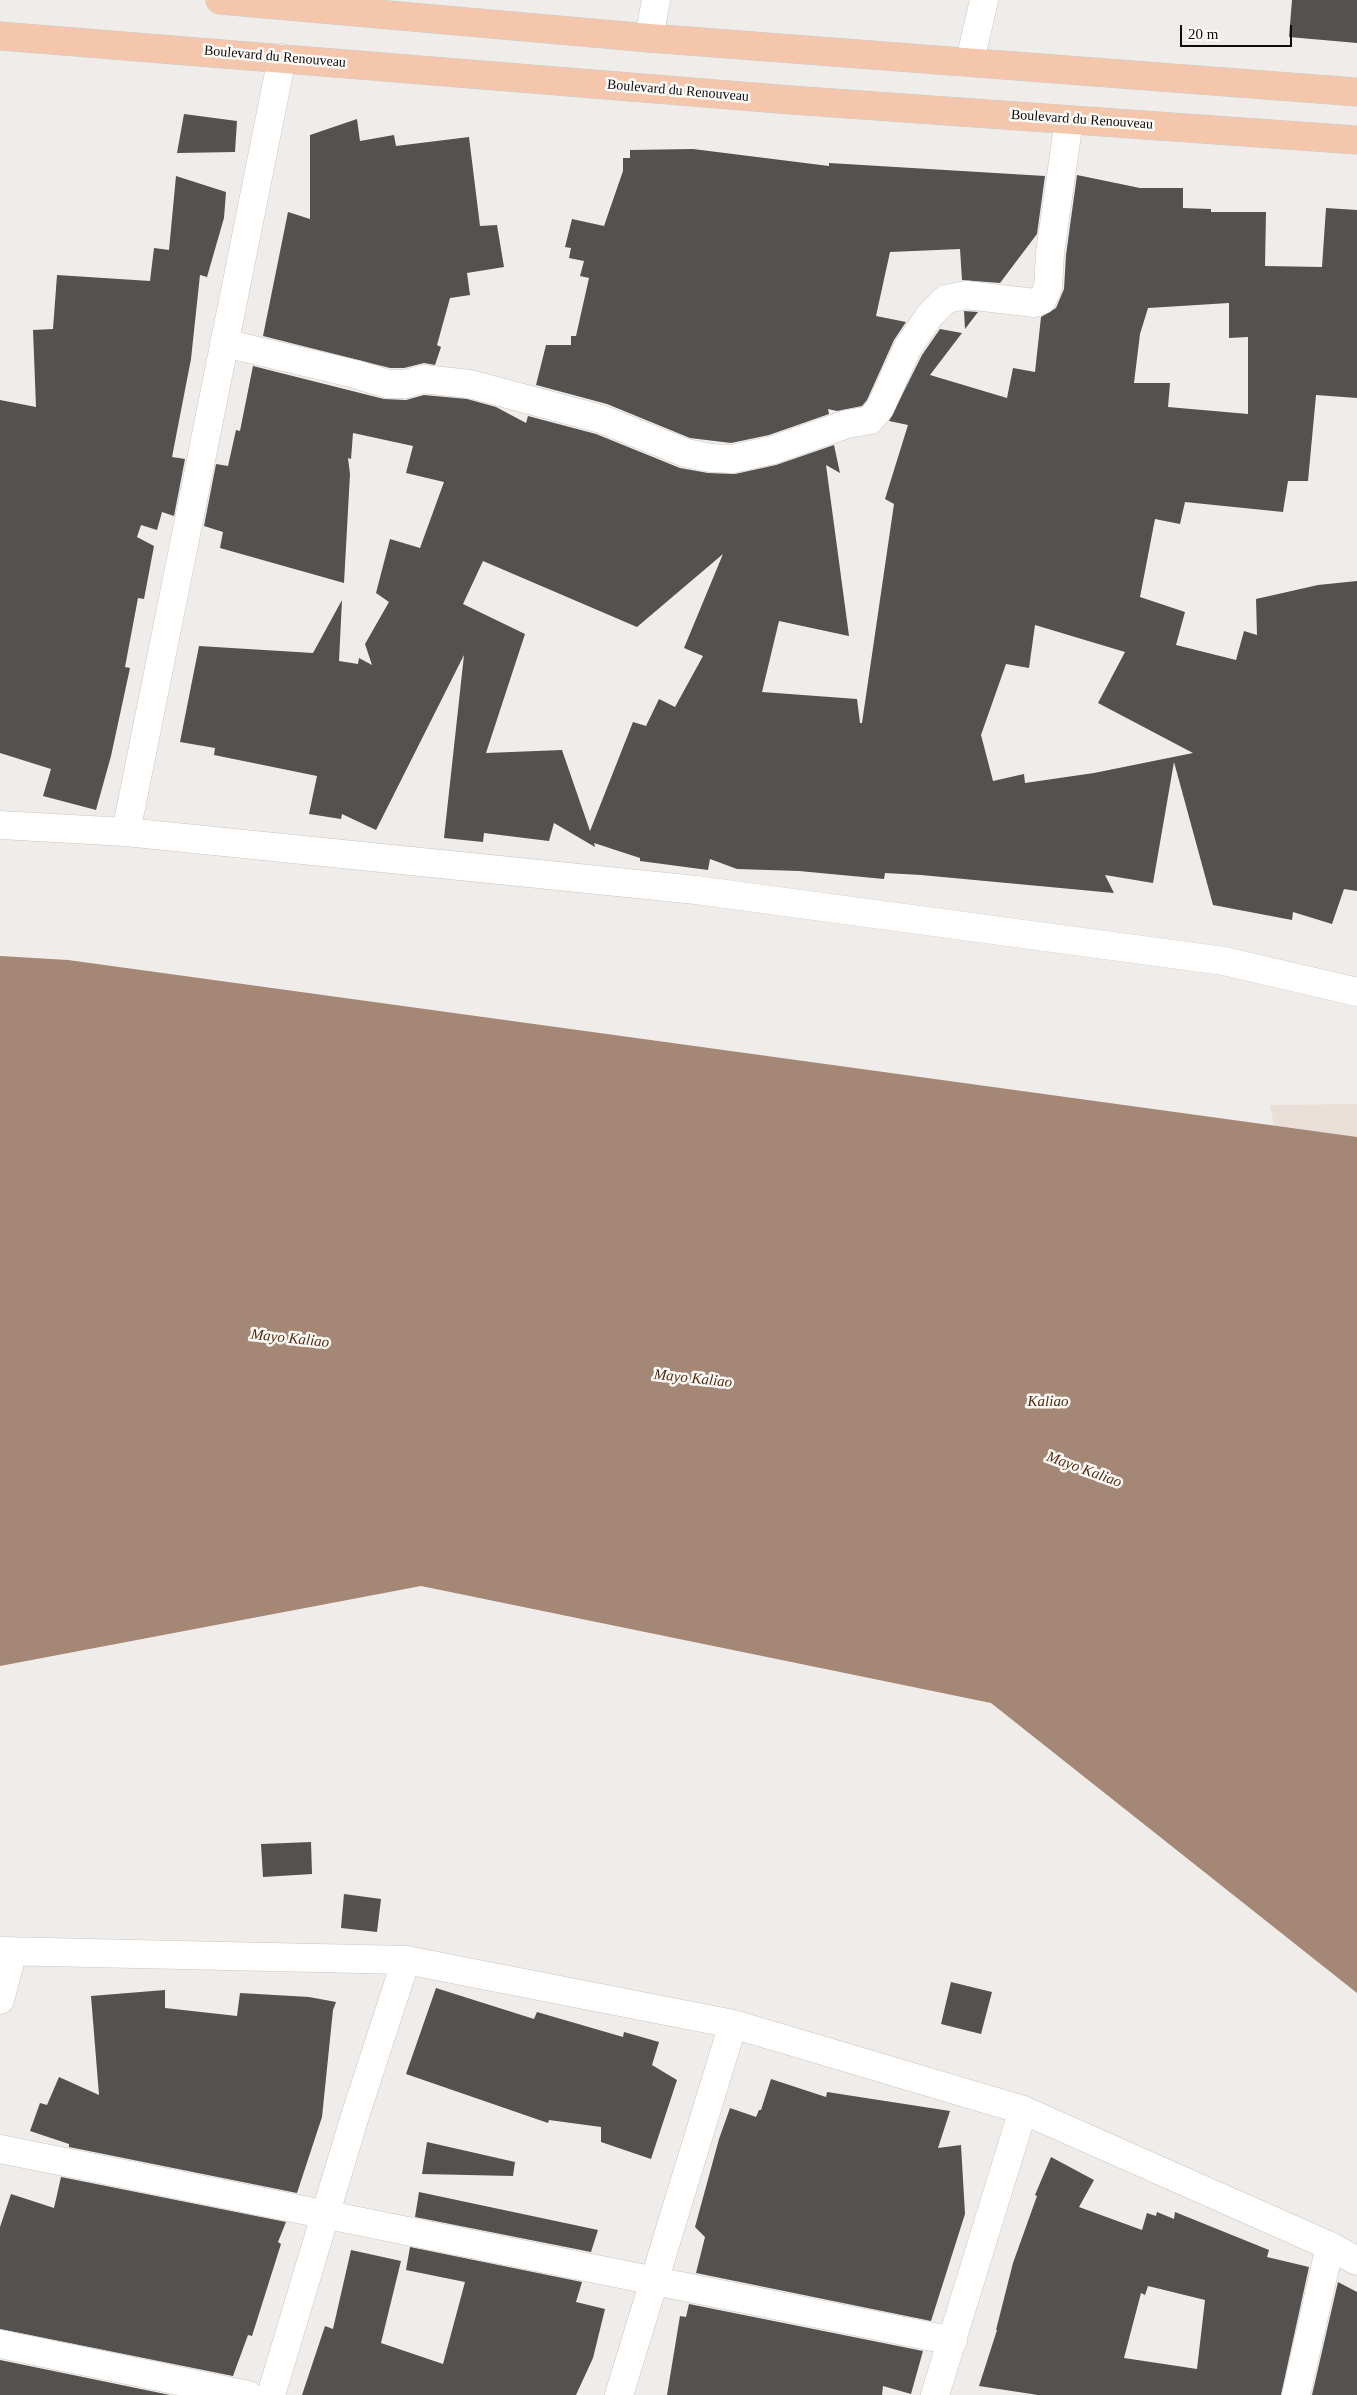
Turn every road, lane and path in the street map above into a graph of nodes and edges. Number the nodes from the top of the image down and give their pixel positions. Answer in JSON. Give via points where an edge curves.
{"nodes":[{"id":1,"x":220,"y":0,"type":"edge"},
{"id":2,"x":656,"y":0,"type":"edge"},
{"id":3,"x":984,"y":0,"type":"edge"},
{"id":4,"x":296,"y":3,"type":"edge"},
{"id":5,"x":0,"y":36,"type":"edge"},
{"id":6,"x":649,"y":38,"type":"junction"},
{"id":7,"x":282,"y":58,"type":"junction"},
{"id":8,"x":970,"y":61,"type":"junction"},
{"id":9,"x":1357,"y":92,"type":"edge"},
{"id":10,"x":1069,"y":120,"type":"junction"},
{"id":11,"x":1357,"y":140,"type":"edge"},
{"id":12,"x":224,"y":343,"type":"junction"},
{"id":13,"x":0,"y":825,"type":"edge"},
{"id":14,"x":126,"y":832,"type":"junction"},
{"id":15,"x":1357,"y":992,"type":"edge"},
{"id":16,"x":6,"y":1951,"type":"edge"},
{"id":17,"x":406,"y":1960,"type":"junction"},
{"id":18,"x":0,"y":2000,"type":"edge"},
{"id":19,"x":733,"y":2024,"type":"junction"},
{"id":20,"x":1023,"y":2110,"type":"junction"},
{"id":21,"x":0,"y":2149,"type":"edge"},
{"id":22,"x":326,"y":2215,"type":"junction"},
{"id":23,"x":1330,"y":2246,"type":"junction"},
{"id":24,"x":1357,"y":2261,"type":"edge"},
{"id":25,"x":654,"y":2281,"type":"junction"},
{"id":26,"x":952,"y":2341,"type":"junction"},
{"id":27,"x":0,"y":2344,"type":"edge"},
{"id":28,"x":248,"y":2395,"type":"edge"},
{"id":29,"x":271,"y":2395,"type":"edge"},
{"id":30,"x":619,"y":2395,"type":"edge"},
{"id":31,"x":935,"y":2395,"type":"edge"},
{"id":32,"x":1296,"y":2395,"type":"edge"}],
"edges":[{"from":1,"to":4,"type":"main road"},
{"from":2,"to":6,"type":"street"},
{"from":3,"to":8,"type":"street"},
{"from":4,"to":6,"type":"main road"},
{"from":5,"to":7,"type":"main road","name":"Boulevard du Renouveau"},
{"from":6,"to":8,"type":"main road"},
{"from":7,"to":10,"type":"main road","name":"Boulevard du Renouveau"},
{"from":7,"to":12,"type":"street"},
{"from":8,"to":9,"type":"main road"},
{"from":10,"to":11,"type":"main road","name":"Boulevard du Renouveau"},
{"from":10,"to":12,"type":"street","via":[[1048,288],[1042,300],[1036,303],[966,295],[946,299],[930,315],[908,347],[880,408],[870,420],[847,424],[773,450],[732,459],[711,458],[686,452],[601,419],[470,384],[423,379],[406,384],[388,384]]},
{"from":12,"to":14,"type":"street"},
{"from":13,"to":14,"type":"street"},
{"from":14,"to":15,"type":"street","via":[[706,892],[1224,961]]},
{"from":16,"to":17,"type":"street"},
{"from":16,"to":18,"type":"street"},
{"from":17,"to":19,"type":"street"},
{"from":17,"to":22,"type":"street"},
{"from":19,"to":20,"type":"street"},
{"from":19,"to":25,"type":"street"},
{"from":20,"to":23,"type":"street"},
{"from":20,"to":26,"type":"street"},
{"from":21,"to":22,"type":"street"},
{"from":22,"to":25,"type":"street"},
{"from":22,"to":29,"type":"street"},
{"from":23,"to":24,"type":"street"},
{"from":23,"to":32,"type":"street"},
{"from":25,"to":26,"type":"street"},
{"from":25,"to":30,"type":"street"},
{"from":26,"to":31,"type":"street"},
{"from":27,"to":28,"type":"street"}]}
